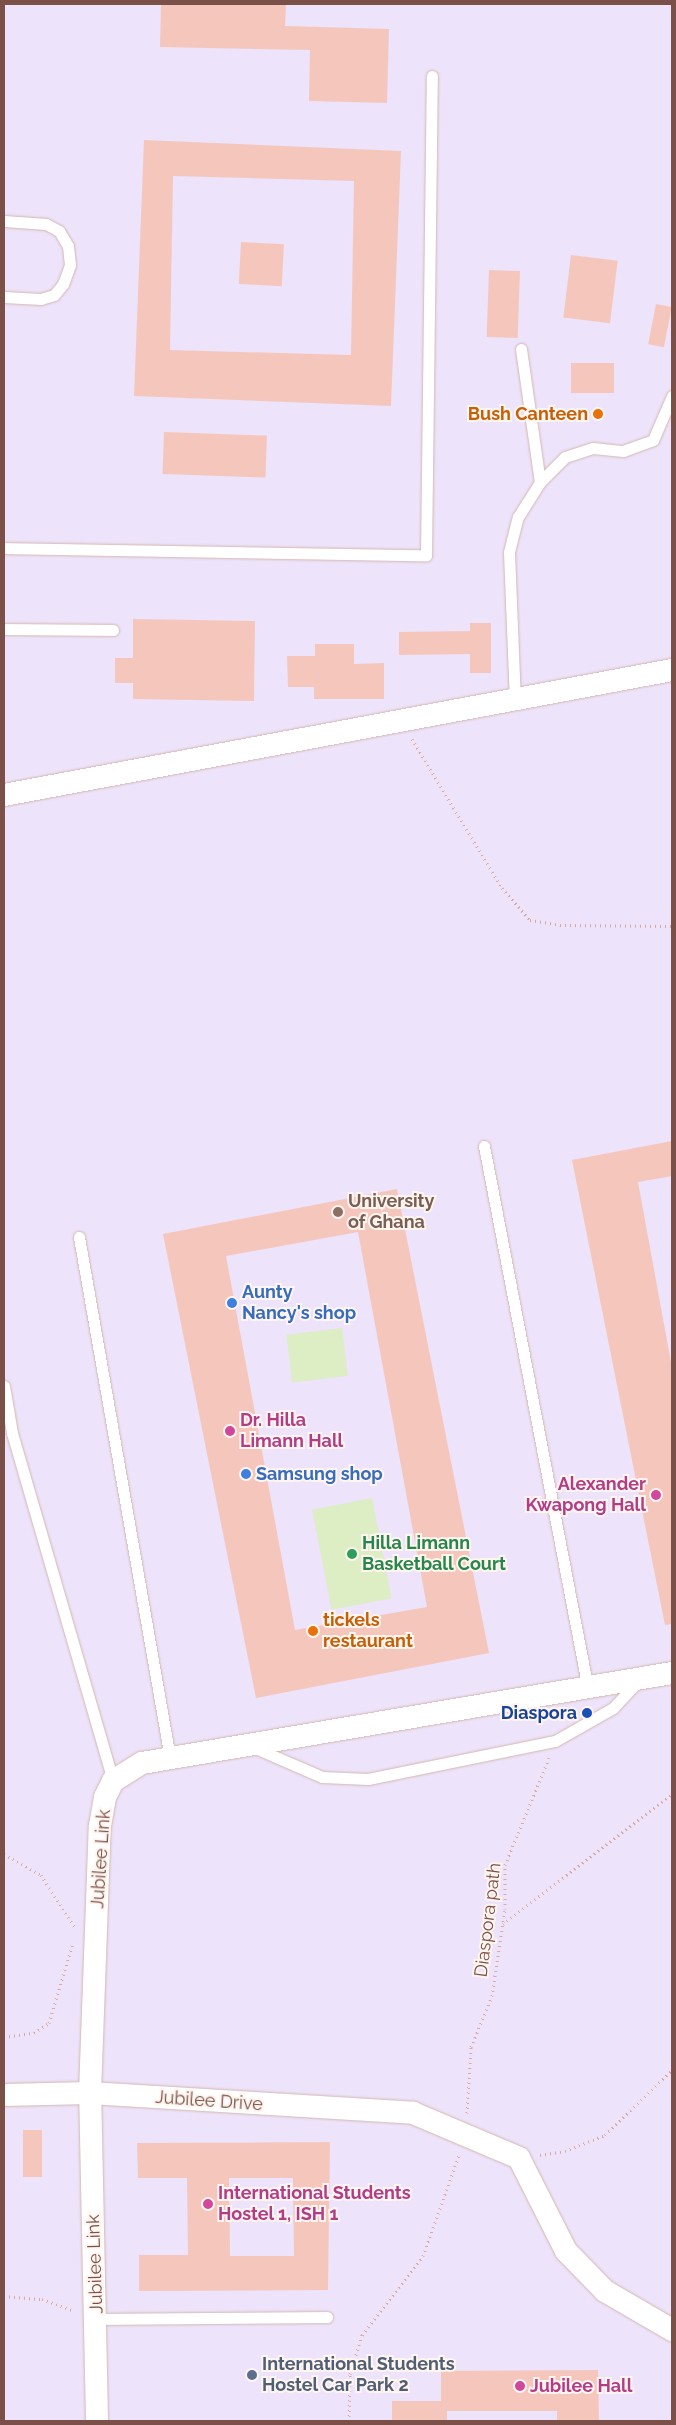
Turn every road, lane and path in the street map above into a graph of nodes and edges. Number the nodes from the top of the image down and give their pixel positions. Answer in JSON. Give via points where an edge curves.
{"nodes":[{"id":1,"x":432,"y":76,"type":"dead end"},
{"id":2,"x":4,"y":220,"type":"edge"},
{"id":3,"x":4,"y":297,"type":"edge"},
{"id":4,"x":521,"y":349,"type":"dead end"},
{"id":5,"x":672,"y":396,"type":"edge"},
{"id":6,"x":540,"y":482,"type":"junction"},
{"id":7,"x":4,"y":548,"type":"edge"},
{"id":8,"x":4,"y":629,"type":"edge"},
{"id":9,"x":113,"y":630,"type":"dead end"},
{"id":10,"x":672,"y":670,"type":"edge"},
{"id":11,"x":515,"y":702,"type":"junction"},
{"id":12,"x":402,"y":722,"type":"junction"},
{"id":13,"x":4,"y":795,"type":"edge"},
{"id":14,"x":672,"y":926,"type":"edge"},
{"id":15,"x":484,"y":1146,"type":"dead end"},
{"id":16,"x":79,"y":1237,"type":"dead end"},
{"id":17,"x":4,"y":1386,"type":"edge"},
{"id":18,"x":8,"y":1434,"type":"edge"},
{"id":19,"x":672,"y":1673,"type":"edge"},
{"id":20,"x":642,"y":1677,"type":"junction"},
{"id":21,"x":588,"y":1689,"type":"junction"},
{"id":22,"x":554,"y":1741,"type":"junction"},
{"id":23,"x":249,"y":1745,"type":"junction"},
{"id":24,"x":170,"y":1758,"type":"junction"},
{"id":25,"x":113,"y":1781,"type":"junction"},
{"id":26,"x":672,"y":1794,"type":"edge"},
{"id":27,"x":4,"y":1854,"type":"edge"},
{"id":28,"x":503,"y":1924,"type":"junction"},
{"id":29,"x":4,"y":2037,"type":"edge"},
{"id":30,"x":672,"y":2070,"type":"edge"},
{"id":31,"x":90,"y":2093,"type":"junction"},
{"id":32,"x":4,"y":2095,"type":"edge"},
{"id":33,"x":466,"y":2136,"type":"junction"},
{"id":34,"x":519,"y":2158,"type":"junction"},
{"id":35,"x":4,"y":2296,"type":"edge"},
{"id":36,"x":327,"y":2317,"type":"dead end"},
{"id":37,"x":96,"y":2319,"type":"junction"},
{"id":38,"x":672,"y":2330,"type":"edge"},
{"id":39,"x":97,"y":2421,"type":"edge"},
{"id":40,"x":349,"y":2421,"type":"edge"}],
"edges":[{"from":1,"to":7,"type":"lane","via":[[426,555]]},
{"from":2,"to":3,"type":"lane","via":[[46,224],[59,231],[68,246],[70,265],[63,284],[54,295],[41,299]]},
{"from":4,"to":6,"type":"lane"},
{"from":5,"to":6,"type":"lane","via":[[653,440],[623,452],[592,448],[565,457]]},
{"from":6,"to":11,"type":"lane","via":[[518,517],[508,552]]},
{"from":8,"to":9,"type":"lane"},
{"from":10,"to":11,"type":"street"},
{"from":11,"to":12,"type":"street"},
{"from":12,"to":13,"type":"street"},
{"from":12,"to":14,"type":"path","via":[[502,888],[530,920],[560,925]]},
{"from":15,"to":21,"type":"lane"},
{"from":16,"to":24,"type":"lane"},
{"from":17,"to":18,"type":"lane"},
{"from":18,"to":25,"type":"lane"},
{"from":19,"to":20,"type":"street"},
{"from":20,"to":21,"type":"street"},
{"from":20,"to":22,"type":"lane","via":[[613,1708]]},
{"from":21,"to":23,"type":"street"},
{"from":22,"to":23,"type":"lane","via":[[368,1779],[342,1780],[300,1770]]},
{"from":22,"to":28,"type":"path","name":"Diaspora path","via":[[505,1865]]},
{"from":23,"to":24,"type":"street"},
{"from":24,"to":25,"type":"street","via":[[142,1763]]},
{"from":25,"to":31,"type":"street","name":"Jubilee Link","via":[[105,1798],[100,1826]]},
{"from":26,"to":28,"type":"path"},
{"from":27,"to":29,"type":"path","via":[[41,1875],[80,1935],[74,1942],[49,2023],[34,2033]]},
{"from":28,"to":33,"type":"path","name":"Diaspora path","via":[[492,1996],[471,2047]]},
{"from":30,"to":34,"type":"path","via":[[605,2135],[565,2151]]},
{"from":31,"to":32,"type":"street","name":"Jubilee Drive"},
{"from":31,"to":33,"type":"street","name":"Jubilee Drive","via":[[413,2113]]},
{"from":31,"to":37,"type":"street","name":"Jubilee Link"},
{"from":33,"to":34,"type":"street","name":"Jubilee Drive"},
{"from":33,"to":40,"type":"path","name":"Diaspora path","via":[[423,2256],[362,2334],[350,2374]]},
{"from":34,"to":38,"type":"street","via":[[566,2251],[605,2291]]},
{"from":35,"to":37,"type":"path","via":[[42,2299]]},
{"from":36,"to":37,"type":"lane"},
{"from":37,"to":39,"type":"street","name":"Jubilee Link"}]}
